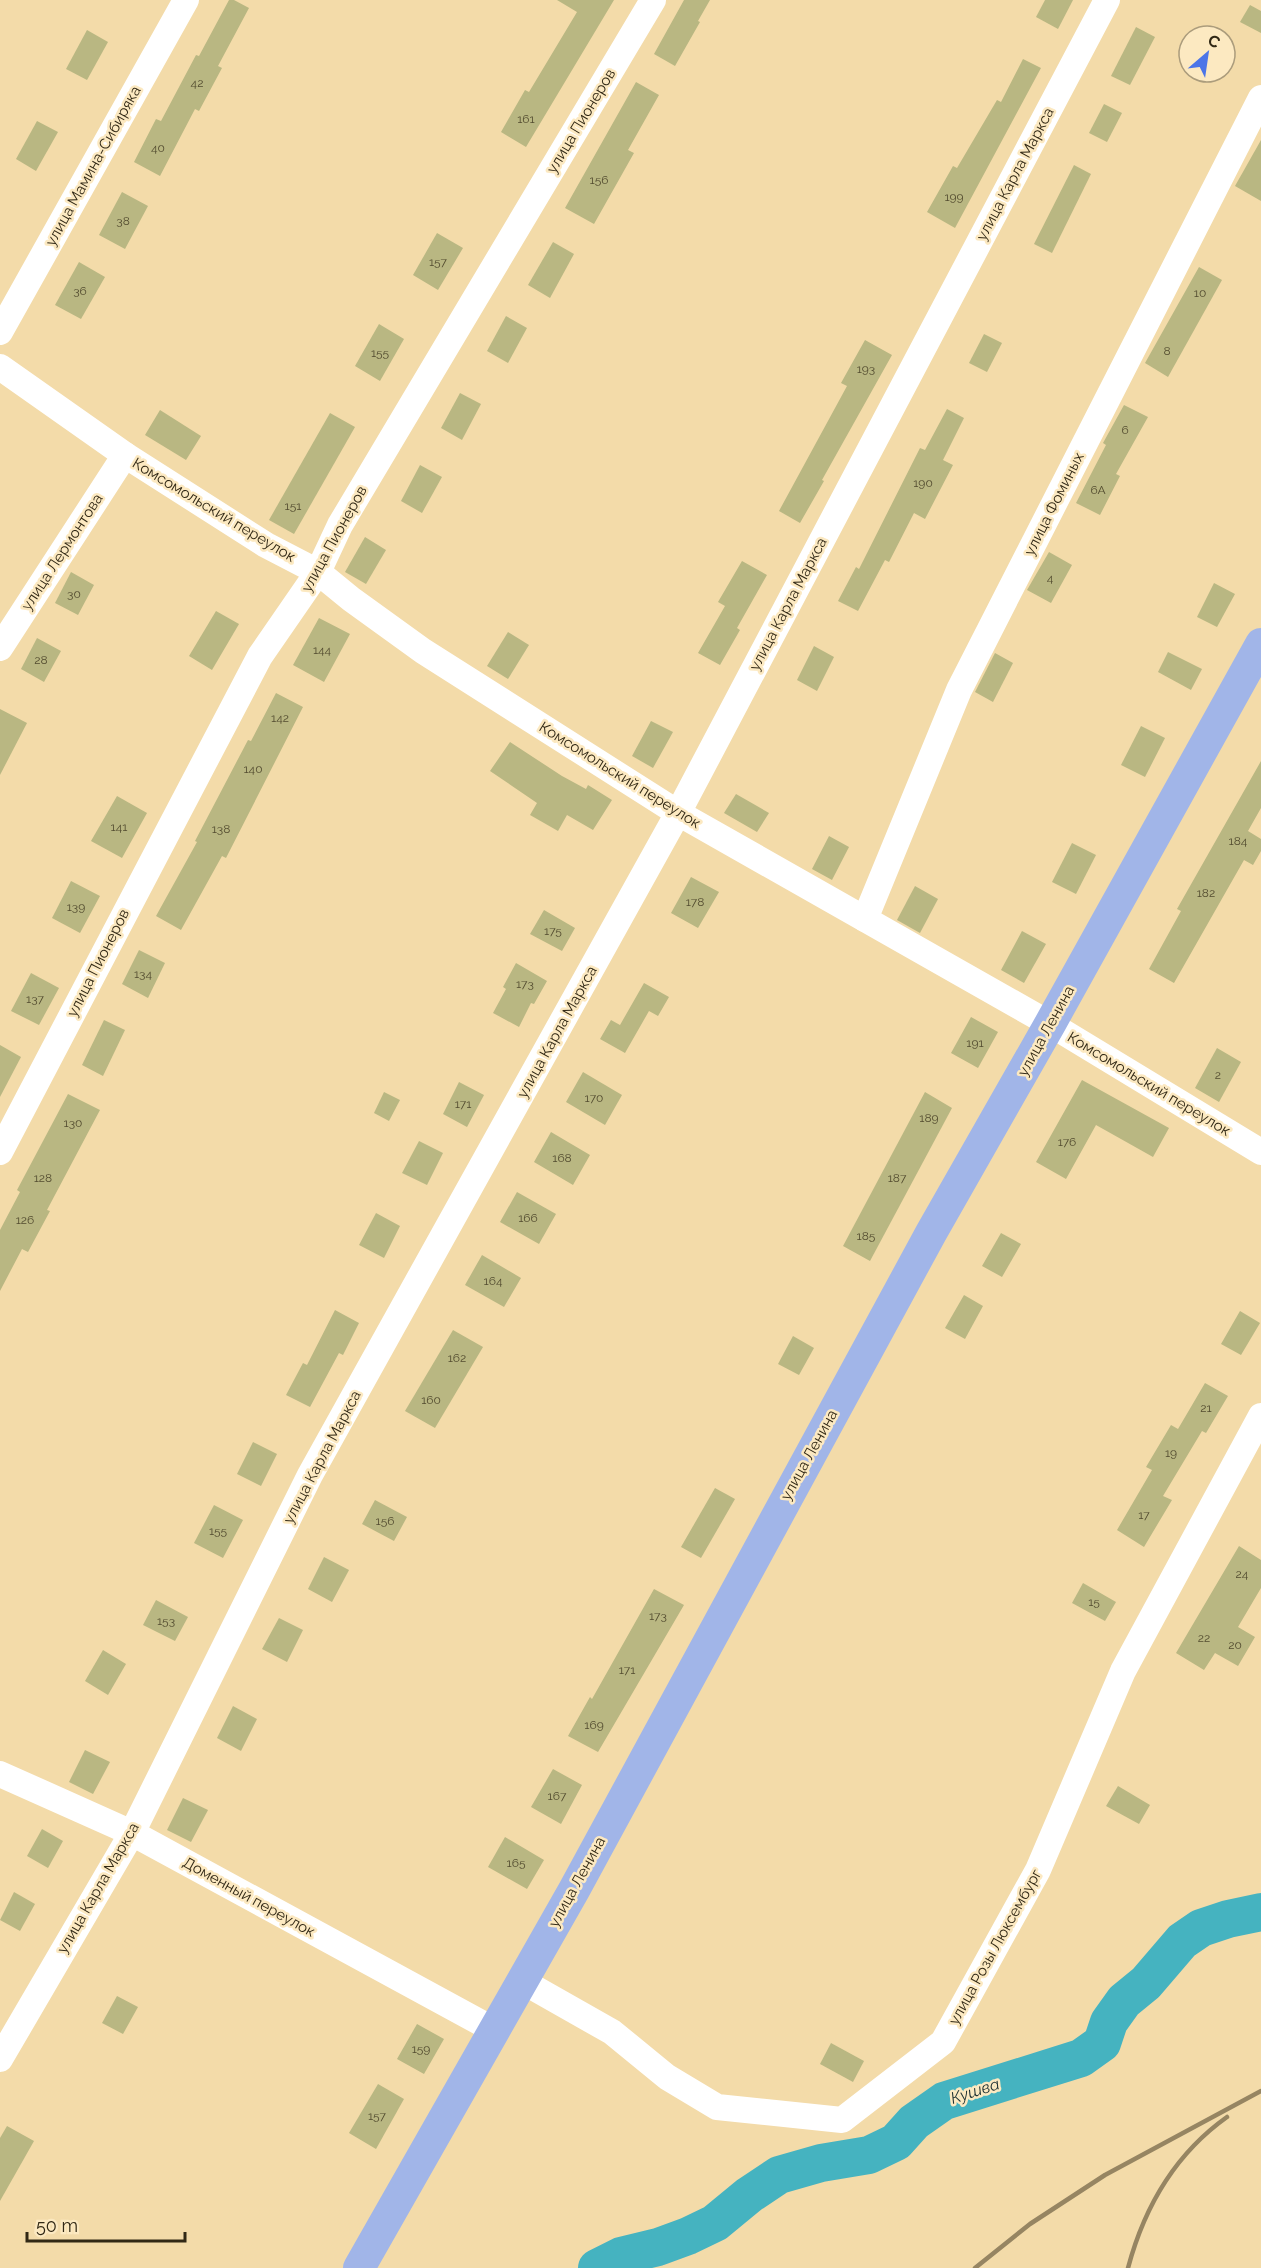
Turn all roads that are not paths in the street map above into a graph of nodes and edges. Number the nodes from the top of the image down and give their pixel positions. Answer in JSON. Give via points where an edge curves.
{"nodes":[{"id":1,"x":186,"y":0,"type":"edge"},
{"id":2,"x":653,"y":0,"type":"edge"},
{"id":3,"x":1107,"y":0,"type":"edge"},
{"id":4,"x":1261,"y":98,"type":"edge"},
{"id":5,"x":0,"y":332,"type":"edge"},
{"id":6,"x":0,"y":367,"type":"edge"},
{"id":7,"x":125,"y":455,"type":"junction"},
{"id":8,"x":318,"y":572,"type":"junction"},
{"id":9,"x":1261,"y":644,"type":"edge"},
{"id":10,"x":0,"y":648,"type":"edge"},
{"id":11,"x":678,"y":813,"type":"junction"},
{"id":12,"x":865,"y":919,"type":"junction"},
{"id":13,"x":1050,"y":1024,"type":"junction"},
{"id":14,"x":0,"y":1152,"type":"edge"},
{"id":15,"x":1261,"y":1152,"type":"edge"},
{"id":16,"x":1261,"y":1416,"type":"edge"},
{"id":17,"x":0,"y":1773,"type":"edge"},
{"id":18,"x":132,"y":1833,"type":"junction"},
{"id":19,"x":522,"y":1981,"type":"junction"},
{"id":20,"x":494,"y":2030,"type":"junction"},
{"id":21,"x":0,"y":2059,"type":"edge"},
{"id":22,"x":359,"y":2268,"type":"edge"}],
"edges":[{"from":1,"to":5,"type":"street","name":"улица Мамина-Сибиряка"},
{"from":2,"to":8,"type":"street","name":"улица Пионеров","via":[[340,525]]},
{"from":3,"to":11,"type":"street","name":"улица Карла Маркса"},
{"from":4,"to":12,"type":"street","name":"улица Фоминых","via":[[959,690]]},
{"from":6,"to":7,"type":"street","name":"Комсомольский переулок"},
{"from":7,"to":8,"type":"street","name":"Комсомольский переулок","via":[[266,545]]},
{"from":7,"to":10,"type":"street","name":"улица Лермонтова"},
{"from":8,"to":11,"type":"street","name":"Комсомольский переулок","via":[[423,651]]},
{"from":8,"to":14,"type":"street","name":"улица Пионеров","via":[[260,656]]},
{"from":9,"to":13,"type":"main road","name":"улица Ленина"},
{"from":11,"to":12,"type":"street","name":"Комсомольский переулок"},
{"from":11,"to":18,"type":"street","name":"улица Карла Маркса","via":[[310,1475]]},
{"from":12,"to":13,"type":"street","name":"Комсомольский переулок"},
{"from":13,"to":15,"type":"street","name":"Комсомольский переулок"},
{"from":13,"to":19,"type":"main road","name":"улица Ленина","via":[[931,1233]]},
{"from":16,"to":19,"type":"street","name":"улица Розы Люксембург","via":[[1122,1671],[1038,1870],[943,2042],[842,2120],[717,2107],[667,2077],[612,2032]]},
{"from":17,"to":18,"type":"street","name":"Доменный переулок"},
{"from":18,"to":20,"type":"street","name":"Доменный переулок"},
{"from":18,"to":21,"type":"street","name":"улица Карла Маркса"},
{"from":19,"to":20,"type":"main road","name":"улица Ленина"},
{"from":20,"to":22,"type":"main road","name":"улица Ленина"}]}
